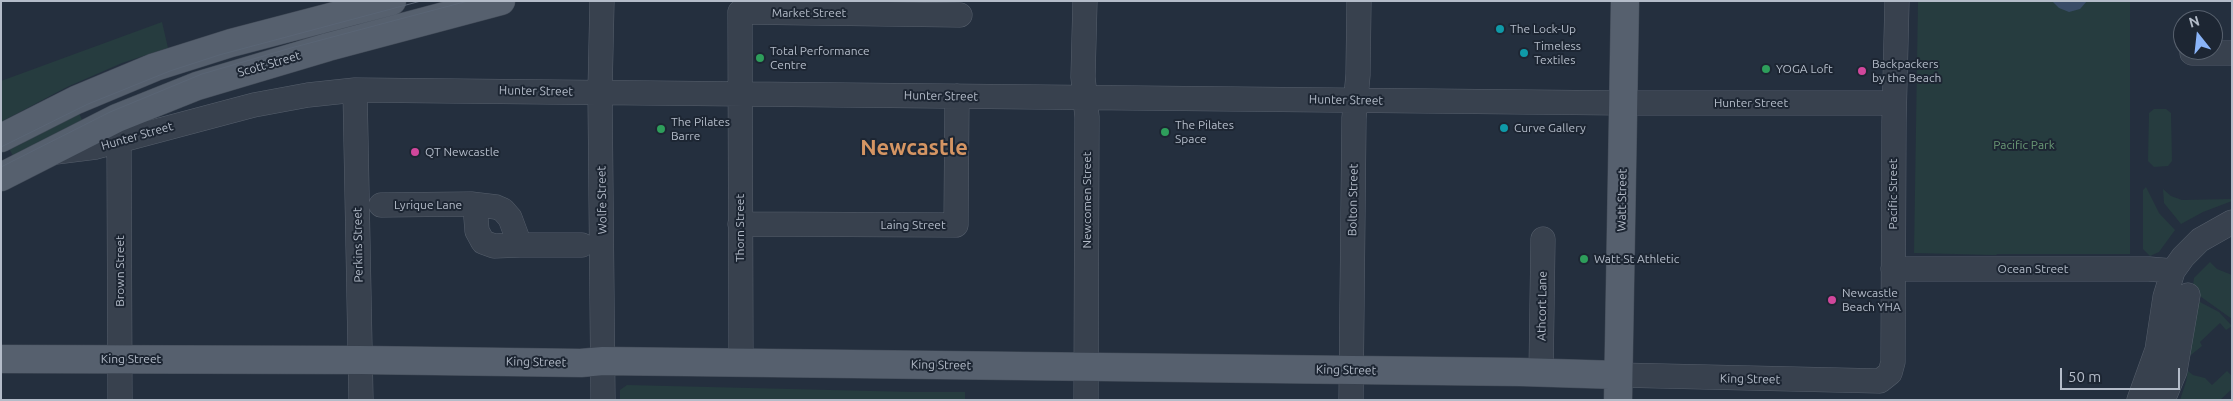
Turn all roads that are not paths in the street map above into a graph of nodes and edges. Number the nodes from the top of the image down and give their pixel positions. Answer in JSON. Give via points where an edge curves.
{"nodes":[{"id":1,"x":392,"y":1,"type":"edge"},
{"id":2,"x":501,"y":1,"type":"edge"},
{"id":3,"x":602,"y":1,"type":"edge"},
{"id":4,"x":1086,"y":1,"type":"edge"},
{"id":5,"x":1359,"y":1,"type":"edge"},
{"id":6,"x":1625,"y":1,"type":"edge"},
{"id":7,"x":1897,"y":1,"type":"edge"},
{"id":8,"x":960,"y":15,"type":"dead end"},
{"id":9,"x":355,"y":90,"type":"junction"},
{"id":10,"x":600,"y":92,"type":"junction"},
{"id":11,"x":740,"y":94,"type":"junction"},
{"id":12,"x":957,"y":96,"type":"junction"},
{"id":13,"x":1087,"y":97,"type":"junction"},
{"id":14,"x":1356,"y":100,"type":"junction"},
{"id":15,"x":1624,"y":103,"type":"junction"},
{"id":16,"x":1894,"y":103,"type":"junction"},
{"id":17,"x":1,"y":138,"type":"edge"},
{"id":18,"x":119,"y":142,"type":"junction"},
{"id":19,"x":47,"y":153,"type":"junction"},
{"id":20,"x":1,"y":177,"type":"edge"},
{"id":21,"x":381,"y":205,"type":"dead end"},
{"id":22,"x":475,"y":205,"type":"junction"},
{"id":23,"x":2232,"y":222,"type":"edge"},
{"id":24,"x":740,"y":224,"type":"junction"},
{"id":25,"x":1543,"y":238,"type":"dead end"},
{"id":26,"x":520,"y":245,"type":"junction"},
{"id":27,"x":582,"y":245,"type":"dead end"},
{"id":28,"x":1893,"y":269,"type":"junction"},
{"id":29,"x":2173,"y":271,"type":"junction"},
{"id":30,"x":2188,"y":295,"type":"dead end"},
{"id":31,"x":1,"y":359,"type":"edge"},
{"id":32,"x":120,"y":359,"type":"junction"},
{"id":33,"x":361,"y":360,"type":"junction"},
{"id":34,"x":604,"y":361,"type":"junction"},
{"id":35,"x":741,"y":362,"type":"junction"},
{"id":36,"x":1087,"y":366,"type":"junction"},
{"id":37,"x":1351,"y":370,"type":"junction"},
{"id":38,"x":1541,"y":373,"type":"junction"},
{"id":39,"x":1880,"y":381,"type":"joint"},
{"id":40,"x":1618,"y":388,"type":"edge"},
{"id":41,"x":120,"y":400,"type":"edge"},
{"id":42,"x":361,"y":400,"type":"edge"},
{"id":43,"x":604,"y":400,"type":"edge"},
{"id":44,"x":1086,"y":400,"type":"edge"},
{"id":45,"x":1351,"y":400,"type":"edge"},
{"id":46,"x":2139,"y":400,"type":"edge"},
{"id":47,"x":2164,"y":400,"type":"edge"}],
"edges":[{"from":1,"to":17,"type":"main road","via":[[188,56],[118,82]]},
{"from":2,"to":19,"type":"main road","name":"Scott Street","via":[[224,77],[124,114]]},
{"from":3,"to":10,"type":"street","name":"Wolfe Street"},
{"from":4,"to":13,"type":"street","name":"Newcomen Street","via":[[1083,77]]},
{"from":5,"to":14,"type":"street","name":"Bolton Street"},
{"from":6,"to":15,"type":"main road","name":"Watt Street"},
{"from":7,"to":16,"type":"street","name":"Pacific Street"},
{"from":8,"to":11,"type":"street","name":"Market Street","via":[[740,12]]},
{"from":9,"to":10,"type":"street","name":"Hunter Street"},
{"from":9,"to":18,"type":"street","name":"Hunter Street","via":[[254,105]]},
{"from":9,"to":33,"type":"street","name":"Perkins Street"},
{"from":10,"to":11,"type":"street","name":"Hunter Street"},
{"from":10,"to":34,"type":"street","name":"Wolfe Street"},
{"from":11,"to":12,"type":"street","name":"Hunter Street"},
{"from":11,"to":24,"type":"street","name":"Thorn Street"},
{"from":12,"to":13,"type":"street","name":"Hunter Street"},
{"from":12,"to":24,"type":"street","name":"Laing Street","via":[[956,225]]},
{"from":13,"to":14,"type":"street","name":"Hunter Street"},
{"from":13,"to":36,"type":"street","name":"Newcomen Street"},
{"from":14,"to":15,"type":"street","name":"Hunter Street"},
{"from":14,"to":37,"type":"street","name":"Bolton Street"},
{"from":15,"to":16,"type":"street","name":"Hunter Street"},
{"from":15,"to":40,"type":"main road","name":"Watt Street"},
{"from":16,"to":28,"type":"street","name":"Pacific Street"},
{"from":18,"to":19,"type":"street","name":"Hunter Street"},
{"from":18,"to":32,"type":"street","name":"Brown Street"},
{"from":19,"to":20,"type":"main road","name":"Hunter Street"},
{"from":21,"to":22,"type":"street","name":"Lyrique Lane"},
{"from":22,"to":26,"type":"street","name":"Lyrique Lane","via":[[496,207],[507,214]]},
{"from":22,"to":26,"type":"street","name":"Lyrique Lane","via":[[477,232],[483,242],[494,246]]},
{"from":23,"to":29,"type":"street","via":[[2200,240]]},
{"from":24,"to":35,"type":"street","name":"Thorn Street"},
{"from":25,"to":38,"type":"street","name":"Athcort Lane"},
{"from":26,"to":27,"type":"street","name":"Lyrique Lane"},
{"from":28,"to":29,"type":"street","name":"Ocean Street"},
{"from":28,"to":39,"type":"street","name":"Pacific Street","via":[[1893,362],[1890,374]]},
{"from":29,"to":46,"type":"street","via":[[2165,297],[2157,350]]},
{"from":30,"to":47,"type":"street","via":[[2175,371]]},
{"from":31,"to":32,"type":"main road","name":"King Street"},
{"from":32,"to":33,"type":"main road","name":"King Street"},
{"from":32,"to":41,"type":"street","name":"Brown Street"},
{"from":33,"to":34,"type":"main road","name":"King Street"},
{"from":33,"to":42,"type":"street","name":"Perkins Street"},
{"from":34,"to":35,"type":"main road","name":"King Street"},
{"from":34,"to":43,"type":"street","name":"Wolfe Street"},
{"from":35,"to":36,"type":"main road","name":"King Street"},
{"from":36,"to":37,"type":"main road","name":"King Street"},
{"from":36,"to":44,"type":"street","name":"Newcomen Street"},
{"from":37,"to":38,"type":"main road","name":"King Street"},
{"from":37,"to":45,"type":"street","name":"Bolton Street"},
{"from":38,"to":40,"type":"main road","name":"King Street"},
{"from":39,"to":40,"type":"street","name":"King Street"}]}
